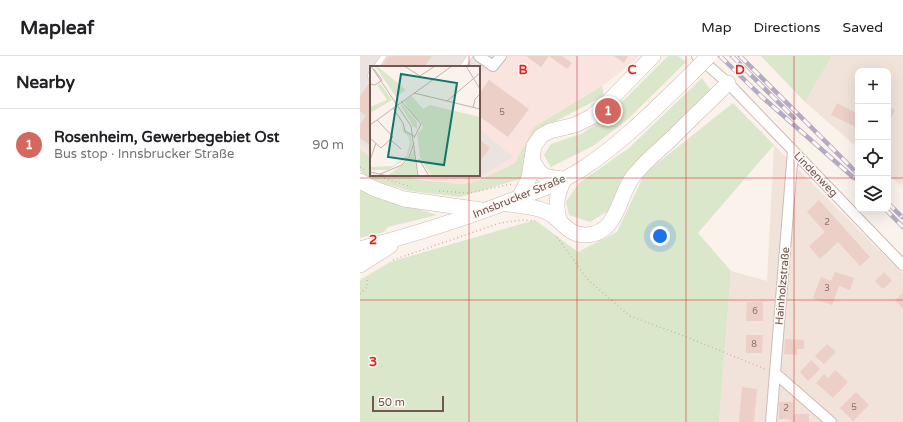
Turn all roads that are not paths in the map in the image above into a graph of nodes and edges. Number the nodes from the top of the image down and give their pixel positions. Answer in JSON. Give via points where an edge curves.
{"nodes":[{"id":1,"x":384,"y":56,"type":"edge"},
{"id":2,"x":470,"y":56,"type":"edge"},
{"id":3,"x":479,"y":56,"type":"edge"},
{"id":4,"x":501,"y":56,"type":"edge"},
{"id":5,"x":653,"y":56,"type":"edge"},
{"id":6,"x":697,"y":56,"type":"edge"},
{"id":7,"x":709,"y":56,"type":"edge"},
{"id":8,"x":377,"y":66,"type":"edge"},
{"id":9,"x":463,"y":66,"type":"edge"},
{"id":10,"x":728,"y":83,"type":"junction"},
{"id":11,"x":793,"y":150,"type":"junction"},
{"id":12,"x":532,"y":159,"type":"junction"},
{"id":13,"x":564,"y":179,"type":"junction"},
{"id":14,"x":360,"y":181,"type":"edge"},
{"id":15,"x":519,"y":198,"type":"junction"},
{"id":16,"x":505,"y":204,"type":"junction"},
{"id":17,"x":486,"y":210,"type":"junction"},
{"id":18,"x":557,"y":227,"type":"junction"},
{"id":19,"x":402,"y":238,"type":"junction"},
{"id":20,"x":360,"y":249,"type":"edge"},
{"id":21,"x":903,"y":265,"type":"edge"},
{"id":22,"x":364,"y":271,"type":"edge"},
{"id":23,"x":775,"y":373,"type":"junction"},
{"id":24,"x":771,"y":422,"type":"edge"},
{"id":25,"x":831,"y":422,"type":"edge"}],
"edges":[{"from":1,"to":8,"type":"lane"},
{"from":2,"to":9,"type":"lane"},
{"from":3,"to":4,"type":"street","via":[[493,66]]},
{"from":5,"to":12,"type":"main road","via":[[591,117],[542,136],[534,146]]},
{"from":6,"to":10,"type":"street","name":"Lindenweg"},
{"from":7,"to":13,"type":"main road","name":"Innsbrucker Straße","bridge":true,"via":[[634,130],[606,153]]},
{"from":10,"to":11,"type":"street","name":"Lindenweg"},
{"from":10,"to":18,"type":"main road","via":[[639,169],[607,226],[601,231],[586,235]]},
{"from":11,"to":21,"type":"street","name":"Lindenweg"},
{"from":11,"to":23,"type":"street","name":"Hainholzstraße"},
{"from":12,"to":13,"type":"main road","via":[[540,174]]},
{"from":12,"to":15,"type":"main road","via":[[529,178]]},
{"from":13,"to":15,"type":"main road","name":"Innsbrucker Straße"},
{"from":13,"to":18,"type":"main road","via":[[557,198]]},
{"from":14,"to":17,"type":"main road","via":[[404,199]]},
{"from":15,"to":16,"type":"main road","name":"Innsbrucker Straße"},
{"from":16,"to":17,"type":"main road","name":"Innsbrucker Straße"},
{"from":16,"to":18,"type":"main road","via":[[547,212]]},
{"from":17,"to":19,"type":"main road","name":"Innsbrucker Straße"},
{"from":19,"to":20,"type":"main road","name":"Innsbrucker Straße"},
{"from":19,"to":22,"type":"main road"},
{"from":23,"to":24,"type":"street","name":"Hainholzstraße"},
{"from":23,"to":25,"type":"street"}]}
